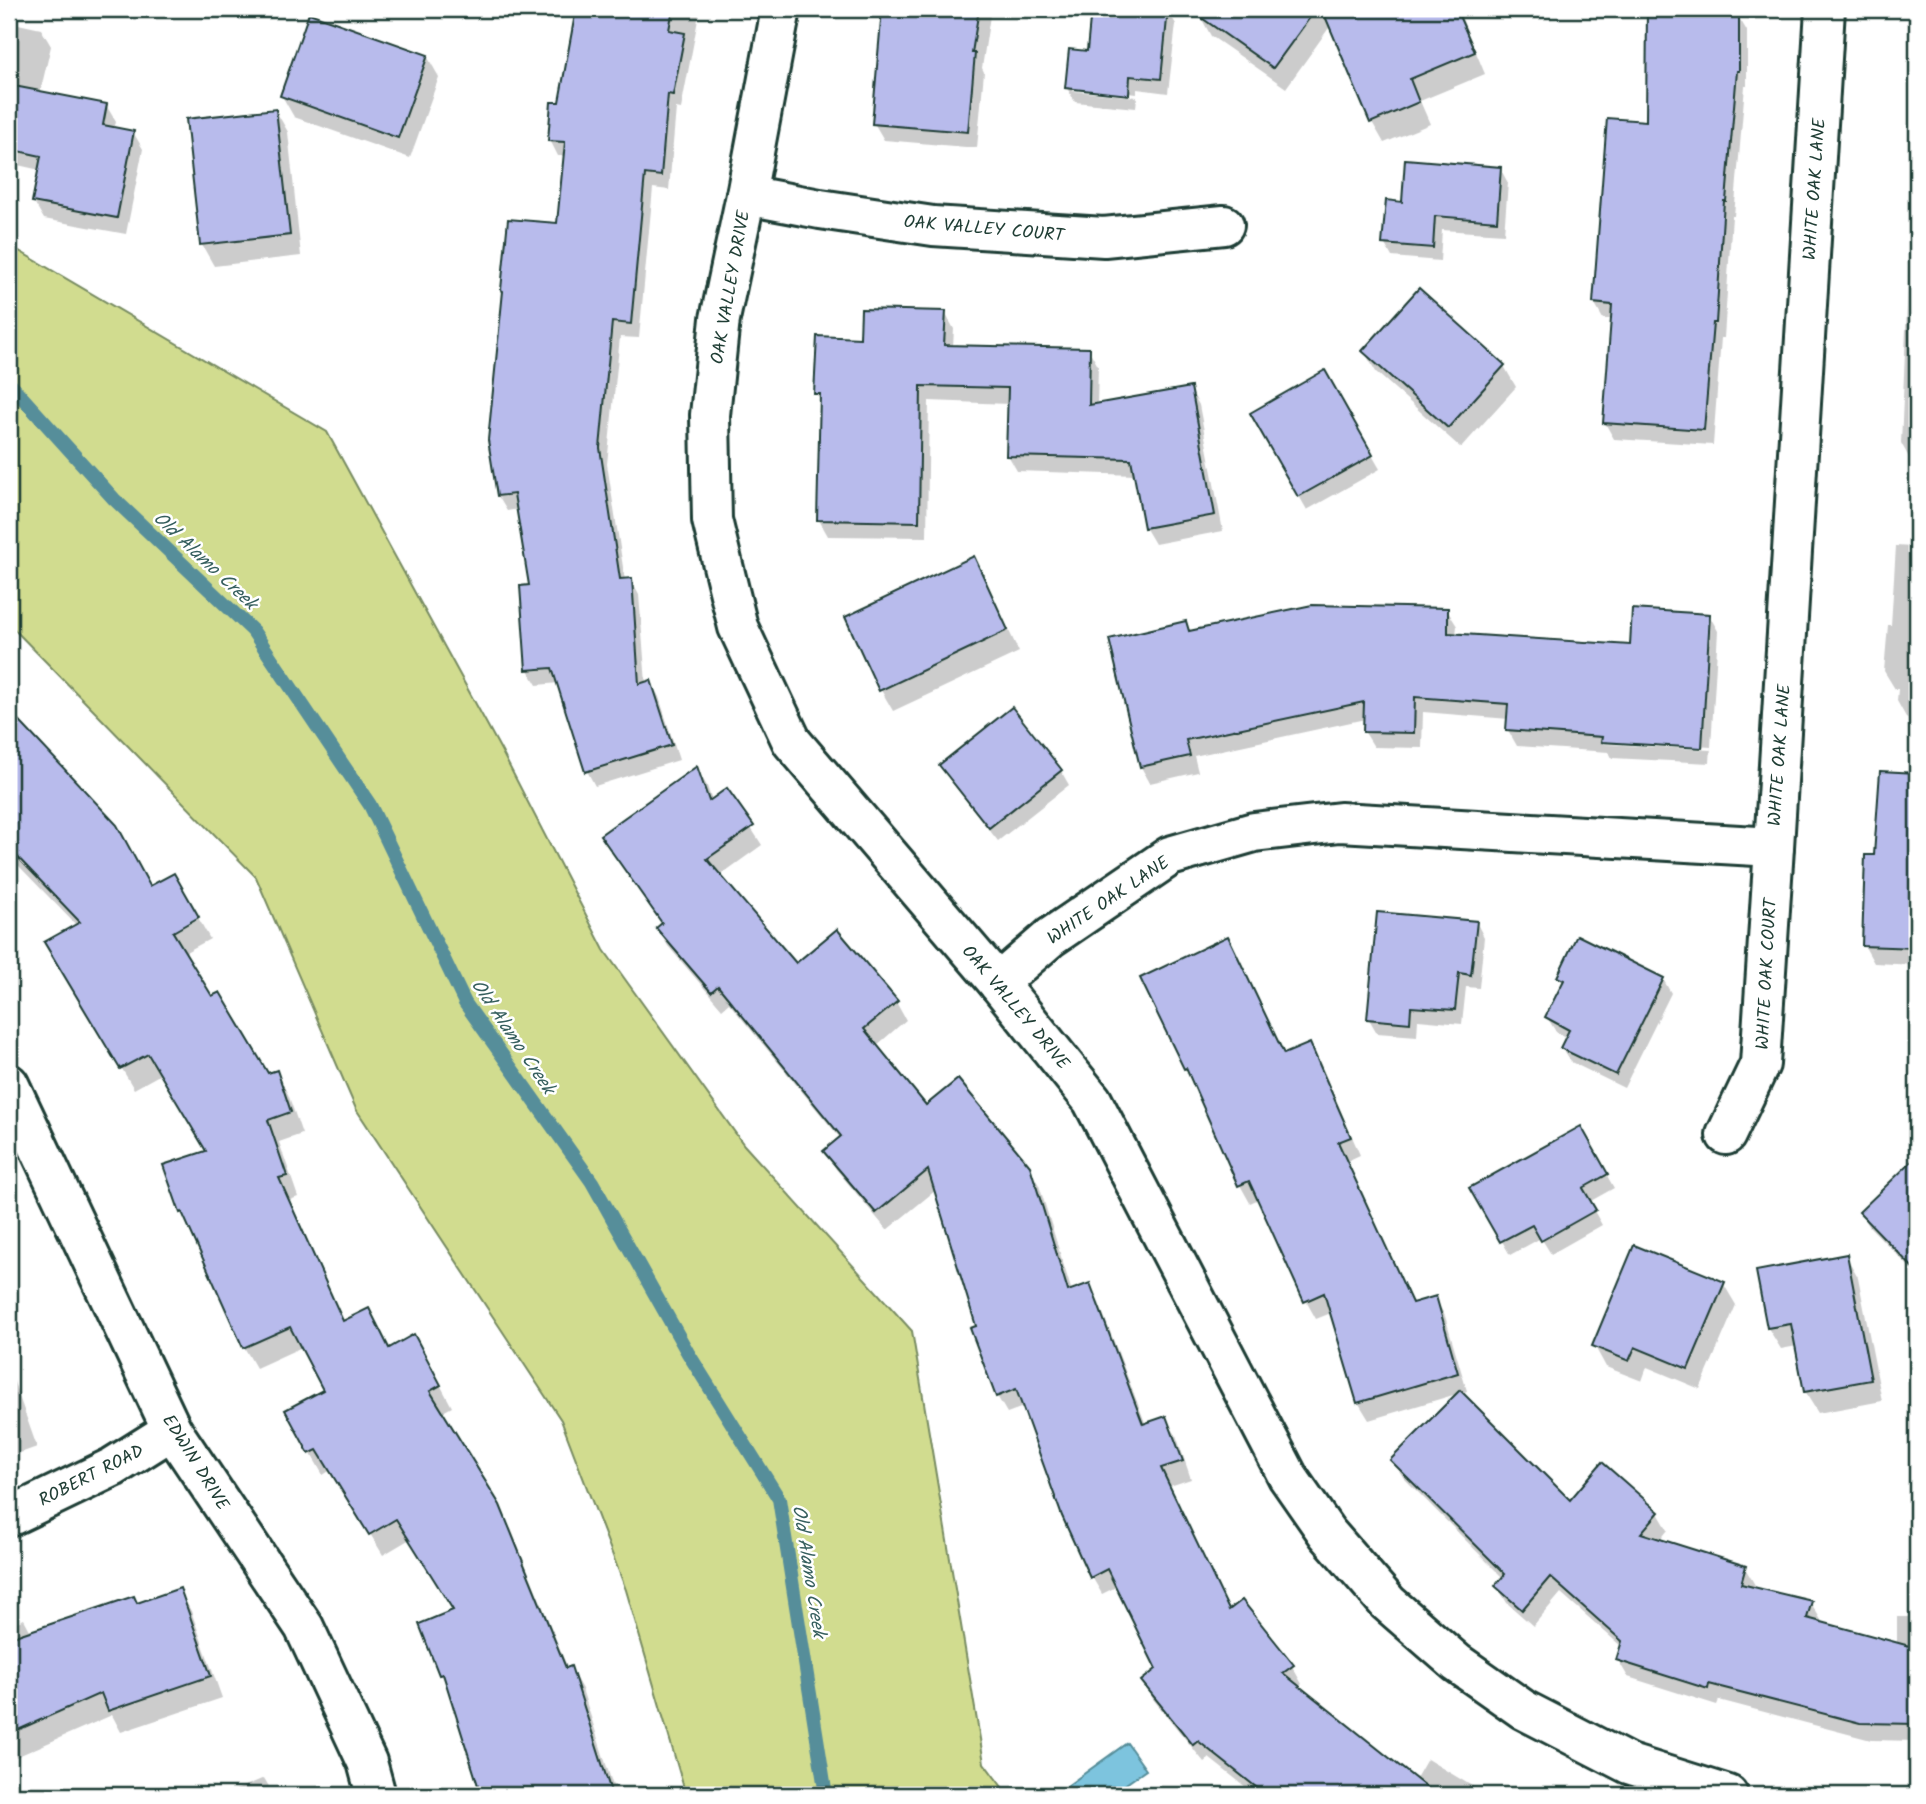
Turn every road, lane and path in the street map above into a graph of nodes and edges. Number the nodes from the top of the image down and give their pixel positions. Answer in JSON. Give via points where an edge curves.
{"nodes":[{"id":1,"x":781,"y":9,"type":"edge"},
{"id":2,"x":1825,"y":9,"type":"edge"},
{"id":3,"x":746,"y":195,"type":"junction"},
{"id":4,"x":1224,"y":225,"type":"dead end"},
{"id":5,"x":1774,"y":847,"type":"junction"},
{"id":6,"x":998,"y":983,"type":"junction"},
{"id":7,"x":9,"y":1084,"type":"edge"},
{"id":8,"x":1726,"y":1135,"type":"dead end"},
{"id":9,"x":172,"y":1430,"type":"junction"},
{"id":10,"x":9,"y":1517,"type":"edge"},
{"id":11,"x":376,"y":1795,"type":"edge"},
{"id":12,"x":1728,"y":1795,"type":"edge"}],
"edges":[{"from":1,"to":3,"type":"street","name":"OAK VALLEY DRIVE"},
{"from":2,"to":5,"type":"street","name":"WHITE OAK LANE"},
{"from":3,"to":4,"type":"street","name":"OAK VALLEY COURT","via":[[933,226],[1104,237]]},
{"from":3,"to":6,"type":"street","name":"OAK VALLEY DRIVE","via":[[720,319],[710,415],[712,520],[738,627],[792,742]]},
{"from":5,"to":6,"type":"street","name":"WHITE OAK LANE","via":[[1340,822],[1254,832],[1170,856],[1051,937]]},
{"from":5,"to":8,"type":"street","name":"WHITE OAK COURT","via":[[1760,1064]]},
{"from":6,"to":12,"type":"street","name":"OAK VALLEY DRIVE","via":[[1092,1100],[1288,1477],[1327,1533],[1388,1603],[1457,1663],[1524,1710],[1629,1764]]},
{"from":7,"to":9,"type":"street","name":"EDWIN DRIVE"},
{"from":9,"to":10,"type":"street","name":"ROBERT ROAD","via":[[113,1467]]},
{"from":9,"to":11,"type":"street","name":"EDWIN DRIVE","via":[[304,1627],[367,1762]]}]}
